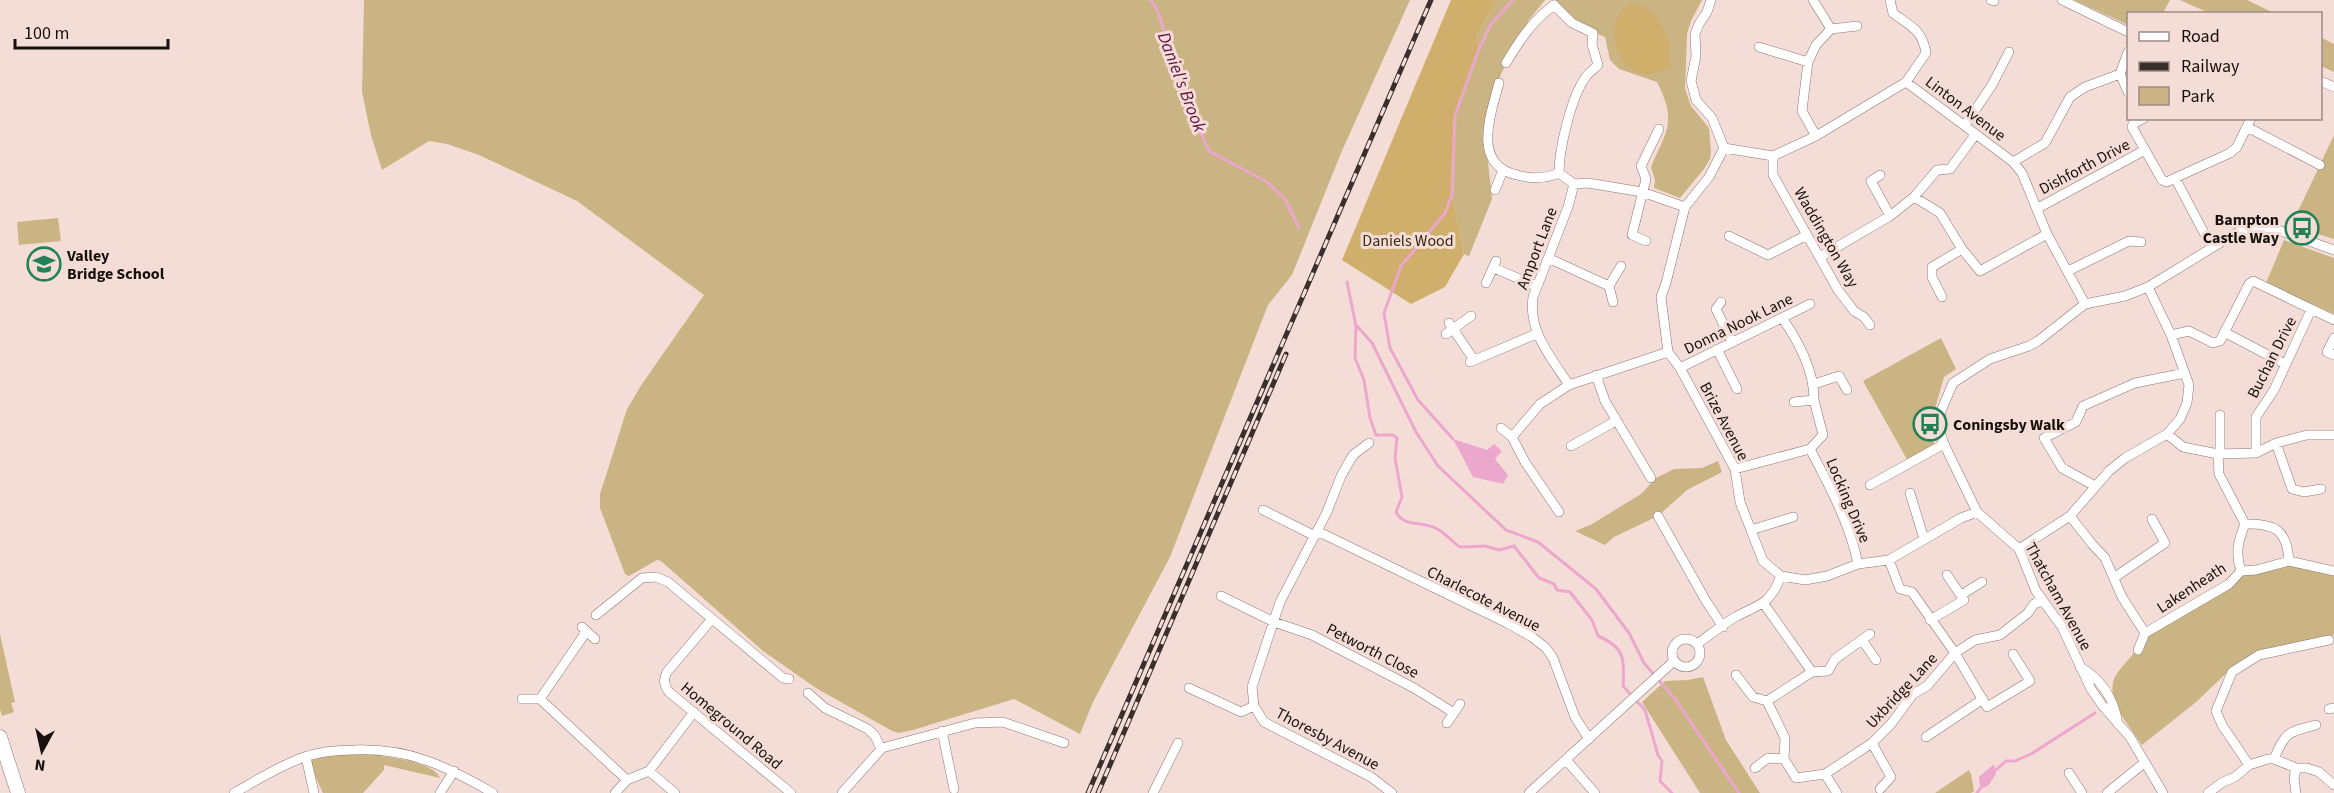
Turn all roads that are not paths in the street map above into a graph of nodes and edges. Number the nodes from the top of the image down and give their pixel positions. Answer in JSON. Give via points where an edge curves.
{"nodes":[{"id":1,"x":1711,"y":0,"type":"edge"},
{"id":2,"x":1813,"y":0,"type":"edge"},
{"id":3,"x":1890,"y":0,"type":"edge"},
{"id":4,"x":2062,"y":0,"type":"edge"},
{"id":5,"x":1857,"y":26,"type":"dead end"},
{"id":6,"x":1832,"y":29,"type":"junction"},
{"id":7,"x":2127,"y":32,"type":"edge"},
{"id":8,"x":1759,"y":47,"type":"dead end"},
{"id":9,"x":2009,"y":52,"type":"dead end"},
{"id":10,"x":2127,"y":55,"type":"edge"},
{"id":11,"x":1809,"y":62,"type":"junction"},
{"id":12,"x":1506,"y":63,"type":"dead end"},
{"id":13,"x":2120,"y":74,"type":"junction"},
{"id":14,"x":1906,"y":82,"type":"junction"},
{"id":15,"x":1499,"y":83,"type":"dead end"},
{"id":16,"x":2127,"y":90,"type":"edge"},
{"id":17,"x":2142,"y":120,"type":"edge"},
{"id":18,"x":2249,"y":123,"type":"edge"},
{"id":19,"x":1965,"y":125,"type":"junction"},
{"id":20,"x":1659,"y":129,"type":"dead end"},
{"id":21,"x":1975,"y":135,"type":"junction"},
{"id":22,"x":1816,"y":136,"type":"junction"},
{"id":23,"x":1724,"y":148,"type":"junction"},
{"id":24,"x":2145,"y":150,"type":"junction"},
{"id":25,"x":1773,"y":156,"type":"junction"},
{"id":26,"x":2013,"y":162,"type":"junction"},
{"id":27,"x":2320,"y":165,"type":"dead end"},
{"id":28,"x":1503,"y":170,"type":"junction"},
{"id":29,"x":1559,"y":173,"type":"junction"},
{"id":30,"x":1880,"y":175,"type":"dead end"},
{"id":31,"x":2175,"y":178,"type":"junction"},
{"id":32,"x":1574,"y":184,"type":"junction"},
{"id":33,"x":1495,"y":190,"type":"dead end"},
{"id":34,"x":1642,"y":192,"type":"junction"},
{"id":35,"x":1914,"y":197,"type":"junction"},
{"id":36,"x":1684,"y":207,"type":"junction"},
{"id":37,"x":2038,"y":208,"type":"junction"},
{"id":38,"x":1890,"y":216,"type":"junction"},
{"id":39,"x":2047,"y":234,"type":"junction"},
{"id":40,"x":1808,"y":235,"type":"junction"},
{"id":41,"x":1729,"y":236,"type":"dead end"},
{"id":42,"x":1646,"y":241,"type":"dead end"},
{"id":43,"x":2141,"y":242,"type":"dead end"},
{"id":44,"x":2211,"y":246,"type":"junction"},
{"id":45,"x":1962,"y":249,"type":"junction"},
{"id":46,"x":2334,"y":250,"type":"edge"},
{"id":47,"x":1820,"y":257,"type":"junction"},
{"id":48,"x":1548,"y":258,"type":"junction"},
{"id":49,"x":1621,"y":266,"type":"dead end"},
{"id":50,"x":2068,"y":271,"type":"junction"},
{"id":51,"x":1486,"y":283,"type":"dead end"},
{"id":52,"x":1536,"y":286,"type":"junction"},
{"id":53,"x":1609,"y":286,"type":"junction"},
{"id":54,"x":2148,"y":287,"type":"junction"},
{"id":55,"x":1942,"y":297,"type":"dead end"},
{"id":56,"x":1613,"y":302,"type":"dead end"},
{"id":57,"x":1721,"y":302,"type":"dead end"},
{"id":58,"x":1810,"y":304,"type":"dead end"},
{"id":59,"x":2085,"y":304,"type":"junction"},
{"id":60,"x":2312,"y":310,"type":"junction"},
{"id":61,"x":1471,"y":316,"type":"dead end"},
{"id":62,"x":1784,"y":319,"type":"junction"},
{"id":63,"x":2334,"y":320,"type":"edge"},
{"id":64,"x":1870,"y":325,"type":"dead end"},
{"id":65,"x":2224,"y":332,"type":"junction"},
{"id":66,"x":1536,"y":334,"type":"junction"},
{"id":67,"x":2171,"y":335,"type":"junction"},
{"id":68,"x":2334,"y":338,"type":"edge"},
{"id":69,"x":1732,"y":342,"type":"junction"},
{"id":70,"x":1717,"y":350,"type":"junction"},
{"id":71,"x":1668,"y":352,"type":"junction"},
{"id":72,"x":2334,"y":355,"type":"edge"},
{"id":73,"x":2286,"y":364,"type":"junction"},
{"id":74,"x":1844,"y":367,"type":"dead end"},
{"id":75,"x":1680,"y":368,"type":"junction"},
{"id":76,"x":2186,"y":374,"type":"junction"},
{"id":77,"x":1596,"y":375,"type":"junction"},
{"id":78,"x":1839,"y":376,"type":"junction"},
{"id":79,"x":1814,"y":384,"type":"junction"},
{"id":80,"x":1569,"y":385,"type":"junction"},
{"id":81,"x":1737,"y":389,"type":"dead end"},
{"id":82,"x":1847,"y":390,"type":"dead end"},
{"id":83,"x":1814,"y":400,"type":"junction"},
{"id":84,"x":1794,"y":402,"type":"dead end"},
{"id":85,"x":2220,"y":416,"type":"dead end"},
{"id":86,"x":1616,"y":421,"type":"junction"},
{"id":87,"x":1501,"y":428,"type":"dead end"},
{"id":88,"x":2167,"y":434,"type":"junction"},
{"id":89,"x":2334,"y":435,"type":"edge"},
{"id":90,"x":1512,"y":437,"type":"junction"},
{"id":91,"x":1369,"y":443,"type":"dead end"},
{"id":92,"x":2276,"y":443,"type":"junction"},
{"id":93,"x":1944,"y":444,"type":"junction"},
{"id":94,"x":1571,"y":446,"type":"dead end"},
{"id":95,"x":1810,"y":449,"type":"junction"},
{"id":96,"x":2256,"y":453,"type":"junction"},
{"id":97,"x":2219,"y":454,"type":"junction"},
{"id":98,"x":1735,"y":469,"type":"junction"},
{"id":99,"x":1651,"y":478,"type":"dead end"},
{"id":100,"x":1870,"y":485,"type":"dead end"},
{"id":101,"x":2096,"y":486,"type":"junction"},
{"id":102,"x":2321,"y":489,"type":"dead end"},
{"id":103,"x":1901,"y":501,"type":"dead end"},
{"id":104,"x":1263,"y":510,"type":"dead end"},
{"id":105,"x":1559,"y":512,"type":"dead end"},
{"id":106,"x":1977,"y":512,"type":"junction"},
{"id":107,"x":1658,"y":516,"type":"dead end"},
{"id":108,"x":2070,"y":516,"type":"junction"},
{"id":109,"x":1793,"y":517,"type":"dead end"},
{"id":110,"x":2152,"y":519,"type":"dead end"},
{"id":111,"x":2245,"y":524,"type":"junction"},
{"id":112,"x":1751,"y":530,"type":"junction"},
{"id":113,"x":1316,"y":533,"type":"junction"},
{"id":114,"x":1924,"y":539,"type":"junction"},
{"id":115,"x":2019,"y":549,"type":"junction"},
{"id":116,"x":1889,"y":560,"type":"junction"},
{"id":117,"x":2289,"y":561,"type":"junction"},
{"id":118,"x":1858,"y":564,"type":"junction"},
{"id":119,"x":2334,"y":571,"type":"edge"},
{"id":120,"x":2241,"y":572,"type":"junction"},
{"id":121,"x":1947,"y":575,"type":"dead end"},
{"id":122,"x":1781,"y":576,"type":"junction"},
{"id":123,"x":2115,"y":577,"type":"junction"},
{"id":124,"x":1982,"y":582,"type":"dead end"},
{"id":125,"x":1961,"y":595,"type":"junction"},
{"id":126,"x":1221,"y":596,"type":"dead end"},
{"id":127,"x":2042,"y":601,"type":"junction"},
{"id":128,"x":1764,"y":604,"type":"junction"},
{"id":129,"x":596,"y":615,"type":"dead end"},
{"id":130,"x":712,"y":619,"type":"junction"},
{"id":131,"x":1930,"y":620,"type":"junction"},
{"id":132,"x":1274,"y":622,"type":"junction"},
{"id":133,"x":1723,"y":627,"type":"junction"},
{"id":134,"x":2145,"y":633,"type":"junction"},
{"id":135,"x":594,"y":639,"type":"dead end"},
{"id":136,"x":2329,"y":640,"type":"dead end"},
{"id":137,"x":1697,"y":644,"type":"junction"},
{"id":138,"x":2138,"y":650,"type":"dead end"},
{"id":139,"x":1955,"y":653,"type":"junction"},
{"id":140,"x":2013,"y":654,"type":"dead end"},
{"id":141,"x":1876,"y":660,"type":"dead end"},
{"id":142,"x":1674,"y":661,"type":"junction"},
{"id":143,"x":1812,"y":672,"type":"junction"},
{"id":144,"x":1736,"y":675,"type":"dead end"},
{"id":145,"x":789,"y":679,"type":"dead end"},
{"id":146,"x":1189,"y":688,"type":"dead end"},
{"id":147,"x":808,"y":693,"type":"dead end"},
{"id":148,"x":522,"y":699,"type":"dead end"},
{"id":149,"x":540,"y":699,"type":"junction"},
{"id":150,"x":1983,"y":699,"type":"junction"},
{"id":151,"x":1767,"y":701,"type":"junction"},
{"id":152,"x":1460,"y":704,"type":"dead end"},
{"id":153,"x":1254,"y":706,"type":"junction"},
{"id":154,"x":694,"y":712,"type":"junction"},
{"id":155,"x":1454,"y":713,"type":"junction"},
{"id":156,"x":1447,"y":723,"type":"dead end"},
{"id":157,"x":2316,"y":725,"type":"dead end"},
{"id":158,"x":942,"y":732,"type":"junction"},
{"id":159,"x":0,"y":737,"type":"edge"},
{"id":160,"x":1926,"y":737,"type":"dead end"},
{"id":161,"x":1588,"y":740,"type":"junction"},
{"id":162,"x":1064,"y":743,"type":"dead end"},
{"id":163,"x":1178,"y":743,"type":"dead end"},
{"id":164,"x":1872,"y":743,"type":"junction"},
{"id":165,"x":881,"y":749,"type":"junction"},
{"id":166,"x":306,"y":757,"type":"junction"},
{"id":167,"x":1784,"y":759,"type":"junction"},
{"id":168,"x":2274,"y":759,"type":"junction"},
{"id":169,"x":1566,"y":760,"type":"junction"},
{"id":170,"x":2144,"y":763,"type":"junction"},
{"id":171,"x":2249,"y":765,"type":"junction"},
{"id":172,"x":1755,"y":768,"type":"dead end"},
{"id":173,"x":2296,"y":768,"type":"junction"},
{"id":174,"x":454,"y":771,"type":"junction"},
{"id":175,"x":649,"y":771,"type":"junction"},
{"id":176,"x":2069,"y":773,"type":"dead end"},
{"id":177,"x":1825,"y":774,"type":"junction"},
{"id":178,"x":627,"y":780,"type":"junction"},
{"id":179,"x":2334,"y":785,"type":"edge"},
{"id":180,"x":1880,"y":789,"type":"dead end"},
{"id":181,"x":953,"y":791,"type":"edge"},
{"id":182,"x":1154,"y":791,"type":"edge"},
{"id":183,"x":18,"y":793,"type":"edge"},
{"id":184,"x":234,"y":793,"type":"edge"},
{"id":185,"x":314,"y":793,"type":"edge"},
{"id":186,"x":440,"y":793,"type":"edge"},
{"id":187,"x":493,"y":793,"type":"edge"},
{"id":188,"x":615,"y":793,"type":"edge"},
{"id":189,"x":675,"y":793,"type":"edge"},
{"id":190,"x":791,"y":793,"type":"edge"},
{"id":191,"x":843,"y":793,"type":"edge"},
{"id":192,"x":965,"y":793,"type":"edge"},
{"id":193,"x":1164,"y":793,"type":"edge"},
{"id":194,"x":1392,"y":793,"type":"edge"},
{"id":195,"x":1529,"y":793,"type":"edge"},
{"id":196,"x":1595,"y":793,"type":"edge"},
{"id":197,"x":1837,"y":793,"type":"edge"},
{"id":198,"x":2082,"y":793,"type":"edge"},
{"id":199,"x":2107,"y":793,"type":"edge"},
{"id":200,"x":2163,"y":793,"type":"edge"},
{"id":201,"x":2208,"y":793,"type":"edge"},
{"id":202,"x":2296,"y":793,"type":"edge"}],
"edges":[{"from":1,"to":23,"type":"street","via":[[1695,34],[1691,81],[1696,100],[1712,118]]},
{"from":2,"to":6,"type":"street"},
{"from":3,"to":14,"type":"street","via":[[1893,13],[1921,34],[1924,42],[1926,53]]},
{"from":4,"to":7,"type":"street"},
{"from":5,"to":6,"type":"street"},
{"from":6,"to":11,"type":"street","via":[[1816,45]]},
{"from":8,"to":11,"type":"street"},
{"from":9,"to":19,"type":"street"},
{"from":10,"to":13,"type":"street"},
{"from":11,"to":22,"type":"street","via":[[1802,111]]},
{"from":12,"to":29,"type":"street","via":[[1537,17],[1554,4],[1572,23],[1593,33],[1598,65],[1580,86],[1558,157]]},
{"from":13,"to":16,"type":"street"},
{"from":13,"to":26,"type":"street","via":[[2070,97],[2044,143]]},
{"from":14,"to":19,"type":"street","name":"Linton Avenue"},
{"from":14,"to":22,"type":"street","name":"Linton Avenue"},
{"from":15,"to":28,"type":"street","via":[[1487,139],[1493,161]]},
{"from":17,"to":24,"type":"street","via":[[2132,127]]},
{"from":18,"to":27,"type":"street"},
{"from":18,"to":31,"type":"street","via":[[2230,153]]},
{"from":19,"to":21,"type":"street","name":"Linton Avenue"},
{"from":20,"to":34,"type":"street","via":[[1641,166],[1646,179]]},
{"from":21,"to":26,"type":"street","name":"Linton Avenue"},
{"from":21,"to":35,"type":"street","via":[[1950,169],[1937,170]]},
{"from":22,"to":25,"type":"street","name":"Linton Avenue"},
{"from":23,"to":25,"type":"street"},
{"from":23,"to":36,"type":"street","name":"Brize Avenue","via":[[1709,177]]},
{"from":24,"to":31,"type":"street","via":[[2162,180]]},
{"from":24,"to":37,"type":"street","name":"Dishforth Drive"},
{"from":25,"to":40,"type":"street","name":"Waddington Way","via":[[1773,175]]},
{"from":26,"to":37,"type":"street","name":"Linton Avenue"},
{"from":28,"to":29,"type":"street","via":[[1527,178]]},
{"from":28,"to":33,"type":"street"},
{"from":29,"to":32,"type":"street"},
{"from":30,"to":38,"type":"street","via":[[1871,182]]},
{"from":31,"to":44,"type":"street"},
{"from":32,"to":34,"type":"street"},
{"from":32,"to":48,"type":"street","name":"Amport Lane"},
{"from":34,"to":36,"type":"street"},
{"from":34,"to":42,"type":"street","via":[[1632,235]]},
{"from":35,"to":38,"type":"street"},
{"from":35,"to":45,"type":"street","via":[[1940,213]]},
{"from":36,"to":71,"type":"street","name":"Brize Avenue","via":[[1660,297]]},
{"from":37,"to":39,"type":"street","name":"Linton Avenue"},
{"from":38,"to":47,"type":"street"},
{"from":39,"to":45,"type":"street","via":[[1980,271]]},
{"from":39,"to":50,"type":"street","name":"Linton Avenue"},
{"from":40,"to":41,"type":"street","via":[[1768,255]]},
{"from":40,"to":47,"type":"street","name":"Waddington Way"},
{"from":43,"to":50,"type":"street","via":[[2129,241]]},
{"from":44,"to":46,"type":"street","name":"Thatcham Avenue","via":[[2258,227],[2273,228]]},
{"from":44,"to":54,"type":"street","name":"Thatcham Avenue"},
{"from":45,"to":55,"type":"street","via":[[1932,267],[1932,278]]},
{"from":47,"to":64,"type":"street","name":"Waddington Way","via":[[1854,312]]},
{"from":48,"to":52,"type":"street","name":"Amport Lane"},
{"from":48,"to":53,"type":"street"},
{"from":49,"to":53,"type":"street"},
{"from":50,"to":59,"type":"street","name":"Linton Avenue"},
{"from":51,"to":52,"type":"street","via":[[1495,265]]},
{"from":52,"to":66,"type":"street","name":"Amport Lane","via":[[1531,310]]},
{"from":53,"to":56,"type":"street"},
{"from":54,"to":59,"type":"street","name":"Thatcham Avenue"},
{"from":54,"to":67,"type":"street"},
{"from":57,"to":69,"type":"street","via":[[1716,309]]},
{"from":58,"to":62,"type":"street","name":"Donna Nook Lane"},
{"from":59,"to":93,"type":"street","name":"Thatcham Avenue","via":[[2038,341],[1990,359],[1953,383],[1941,411],[1939,429]]},
{"from":60,"to":63,"type":"street","name":"Buchan Drive"},
{"from":60,"to":65,"type":"street","name":"Buchan Drive","via":[[2253,281]]},
{"from":60,"to":73,"type":"street","name":"Buchan Drive"},
{"from":61,"to":66,"type":"street","via":[[1449,329],[1472,361]]},
{"from":62,"to":69,"type":"street","name":"Donna Nook Lane"},
{"from":62,"to":79,"type":"street","via":[[1798,341]]},
{"from":65,"to":67,"type":"street","via":[[2220,341],[2213,343],[2189,331]]},
{"from":65,"to":73,"type":"street"},
{"from":66,"to":80,"type":"street","name":"Amport Lane"},
{"from":67,"to":76,"type":"street"},
{"from":68,"to":72,"type":"street","via":[[2327,352]]},
{"from":69,"to":70,"type":"street","name":"Donna Nook Lane"},
{"from":70,"to":75,"type":"street","name":"Donna Nook Lane"},
{"from":70,"to":81,"type":"street"},
{"from":71,"to":75,"type":"street","name":"Brize Avenue"},
{"from":71,"to":77,"type":"street"},
{"from":73,"to":96,"type":"street","name":"Buchan Drive","via":[[2256,417]]},
{"from":74,"to":78,"type":"street"},
{"from":75,"to":98,"type":"street","name":"Brize Avenue"},
{"from":76,"to":88,"type":"street","via":[[2190,385],[2187,403]]},
{"from":76,"to":101,"type":"street","via":[[2135,383],[2083,406],[2076,422],[2044,438],[2062,468]]},
{"from":77,"to":80,"type":"street"},
{"from":77,"to":86,"type":"street"},
{"from":78,"to":79,"type":"street"},
{"from":78,"to":82,"type":"street"},
{"from":79,"to":83,"type":"street"},
{"from":80,"to":90,"type":"street","via":[[1540,404]]},
{"from":83,"to":84,"type":"street"},
{"from":83,"to":95,"type":"street","via":[[1823,435]]},
{"from":85,"to":97,"type":"street"},
{"from":86,"to":94,"type":"street"},
{"from":86,"to":99,"type":"street"},
{"from":87,"to":90,"type":"street"},
{"from":88,"to":97,"type":"street","via":[[2183,447]]},
{"from":88,"to":101,"type":"street","via":[[2125,458]]},
{"from":89,"to":92,"type":"street","via":[[2307,435]]},
{"from":90,"to":105,"type":"street"},
{"from":91,"to":113,"type":"street","name":"Thoresby Avenue","via":[[1353,455]]},
{"from":92,"to":96,"type":"street"},
{"from":92,"to":102,"type":"street","via":[[2292,489]]},
{"from":93,"to":100,"type":"street"},
{"from":93,"to":106,"type":"street","name":"Thatcham Avenue"},
{"from":95,"to":98,"type":"street"},
{"from":95,"to":118,"type":"street","name":"Locking Drive","via":[[1833,495]]},
{"from":96,"to":97,"type":"street"},
{"from":97,"to":111,"type":"street","via":[[2218,474]]},
{"from":98,"to":112,"type":"street","name":"Brize Avenue","via":[[1740,502]]},
{"from":101,"to":108,"type":"street"},
{"from":103,"to":114,"type":"street","via":[[1911,496]]},
{"from":104,"to":113,"type":"street"},
{"from":106,"to":114,"type":"street"},
{"from":106,"to":115,"type":"street","name":"Thatcham Avenue"},
{"from":107,"to":133,"type":"street"},
{"from":108,"to":115,"type":"street"},
{"from":108,"to":123,"type":"street","name":"Lakenheath","via":[[2105,558]]},
{"from":109,"to":112,"type":"street"},
{"from":110,"to":123,"type":"street","via":[[2165,543]]},
{"from":111,"to":117,"type":"street","via":[[2277,528],[2288,546]]},
{"from":111,"to":120,"type":"street","via":[[2236,554]]},
{"from":112,"to":122,"type":"street","name":"Brize Avenue","via":[[1763,561]]},
{"from":113,"to":132,"type":"street","name":"Thoresby Avenue","via":[[1280,602]]},
{"from":113,"to":161,"type":"street","name":"Charlecote Avenue","via":[[1532,637],[1553,658]]},
{"from":114,"to":116,"type":"street"},
{"from":115,"to":127,"type":"street","name":"Thatcham Avenue"},
{"from":116,"to":118,"type":"street"},
{"from":116,"to":131,"type":"street","via":[[1900,589],[1912,592]]},
{"from":117,"to":119,"type":"street"},
{"from":117,"to":120,"type":"street","name":"Lakenheath"},
{"from":118,"to":122,"type":"street","via":[[1805,580]]},
{"from":120,"to":134,"type":"street","name":"Lakenheath","via":[[2229,584]]},
{"from":121,"to":125,"type":"street"},
{"from":122,"to":128,"type":"street"},
{"from":123,"to":134,"type":"street","name":"Lakenheath","via":[[2122,597]]},
{"from":124,"to":125,"type":"street"},
{"from":125,"to":131,"type":"street","via":[[1964,600]]},
{"from":126,"to":132,"type":"street"},
{"from":127,"to":139,"type":"street","name":"Uxbridge Lane","via":[[2000,635],[1975,640]]},
{"from":127,"to":170,"type":"street","name":"Thatcham Avenue","via":[[2062,627],[2080,667],[2096,676],[2104,687],[2118,724]]},
{"from":128,"to":133,"type":"street"},
{"from":128,"to":143,"type":"street"},
{"from":129,"to":130,"type":"street","via":[[642,578],[656,577],[668,582]]},
{"from":130,"to":145,"type":"street"},
{"from":130,"to":154,"type":"street","name":"Homeground Road","via":[[664,682],[669,692]]},
{"from":131,"to":139,"type":"street"},
{"from":132,"to":153,"type":"street","name":"Thoresby Avenue","via":[[1252,687]]},
{"from":132,"to":155,"type":"street","name":"Petworth Close","via":[[1312,635]]},
{"from":133,"to":137,"type":"street"},
{"from":134,"to":138,"type":"street","name":"Lakenheath"},
{"from":135,"to":149,"type":"street","via":[[584,629]]},
{"from":136,"to":171,"type":"street","via":[[2259,655],[2232,672],[2216,711]]},
{"from":137,"to":142,"type":"street","via":[[1686,639],[1678,642],[1673,649]]},
{"from":137,"to":142,"type":"street","via":[[1700,657],[1695,664],[1682,667]]},
{"from":139,"to":150,"type":"street"},
{"from":139,"to":164,"type":"street","name":"Uxbridge Lane","via":[[1927,686],[1913,694]]},
{"from":140,"to":150,"type":"street","via":[[2030,681],[1987,707]]},
{"from":141,"to":143,"type":"street","via":[[1861,640],[1835,659],[1828,671]]},
{"from":142,"to":161,"type":"street"},
{"from":143,"to":151,"type":"street"},
{"from":144,"to":151,"type":"street","via":[[1753,697]]},
{"from":146,"to":153,"type":"street","name":"Thoresby Avenue","via":[[1241,712]]},
{"from":147,"to":165,"type":"street","via":[[814,705],[868,729]]},
{"from":148,"to":149,"type":"street"},
{"from":149,"to":178,"type":"street"},
{"from":150,"to":160,"type":"street"},
{"from":151,"to":167,"type":"street","via":[[1785,738]]},
{"from":152,"to":155,"type":"street"},
{"from":153,"to":194,"type":"street","name":"Thoresby Avenue","via":[[1264,722],[1371,777]]},
{"from":154,"to":175,"type":"street"},
{"from":154,"to":190,"type":"street","name":"Homeground Road"},
{"from":155,"to":156,"type":"street"},
{"from":157,"to":168,"type":"street","via":[[2290,732],[2282,739]]},
{"from":158,"to":162,"type":"street","via":[[975,723],[1004,722]]},
{"from":158,"to":165,"type":"street"},
{"from":158,"to":181,"type":"street"},
{"from":159,"to":183,"type":"main road"},
{"from":161,"to":169,"type":"street"},
{"from":163,"to":182,"type":"street"},
{"from":164,"to":177,"type":"street","name":"Uxbridge Lane"},
{"from":164,"to":180,"type":"street","name":"Uxbridge Lane","via":[[1895,775]]},
{"from":165,"to":191,"type":"street"},
{"from":166,"to":174,"type":"street","via":[[342,750],[380,749]]},
{"from":166,"to":184,"type":"street"},
{"from":166,"to":185,"type":"street"},
{"from":167,"to":172,"type":"street","via":[[1768,758]]},
{"from":167,"to":177,"type":"street","name":"Uxbridge Lane","via":[[1796,778]]},
{"from":168,"to":171,"type":"street"},
{"from":168,"to":173,"type":"street"},
{"from":169,"to":195,"type":"street"},
{"from":169,"to":196,"type":"street"},
{"from":170,"to":199,"type":"street"},
{"from":170,"to":200,"type":"street","name":"Thatcham Avenue"},
{"from":171,"to":201,"type":"street"},
{"from":173,"to":179,"type":"street","via":[[2319,772]]},
{"from":173,"to":202,"type":"street"},
{"from":174,"to":186,"type":"street"},
{"from":174,"to":187,"type":"street"},
{"from":175,"to":178,"type":"street"},
{"from":175,"to":189,"type":"street"},
{"from":176,"to":198,"type":"street"},
{"from":177,"to":197,"type":"street"},
{"from":178,"to":188,"type":"street"},
{"from":181,"to":192,"type":"street"},
{"from":182,"to":193,"type":"street"}]}
